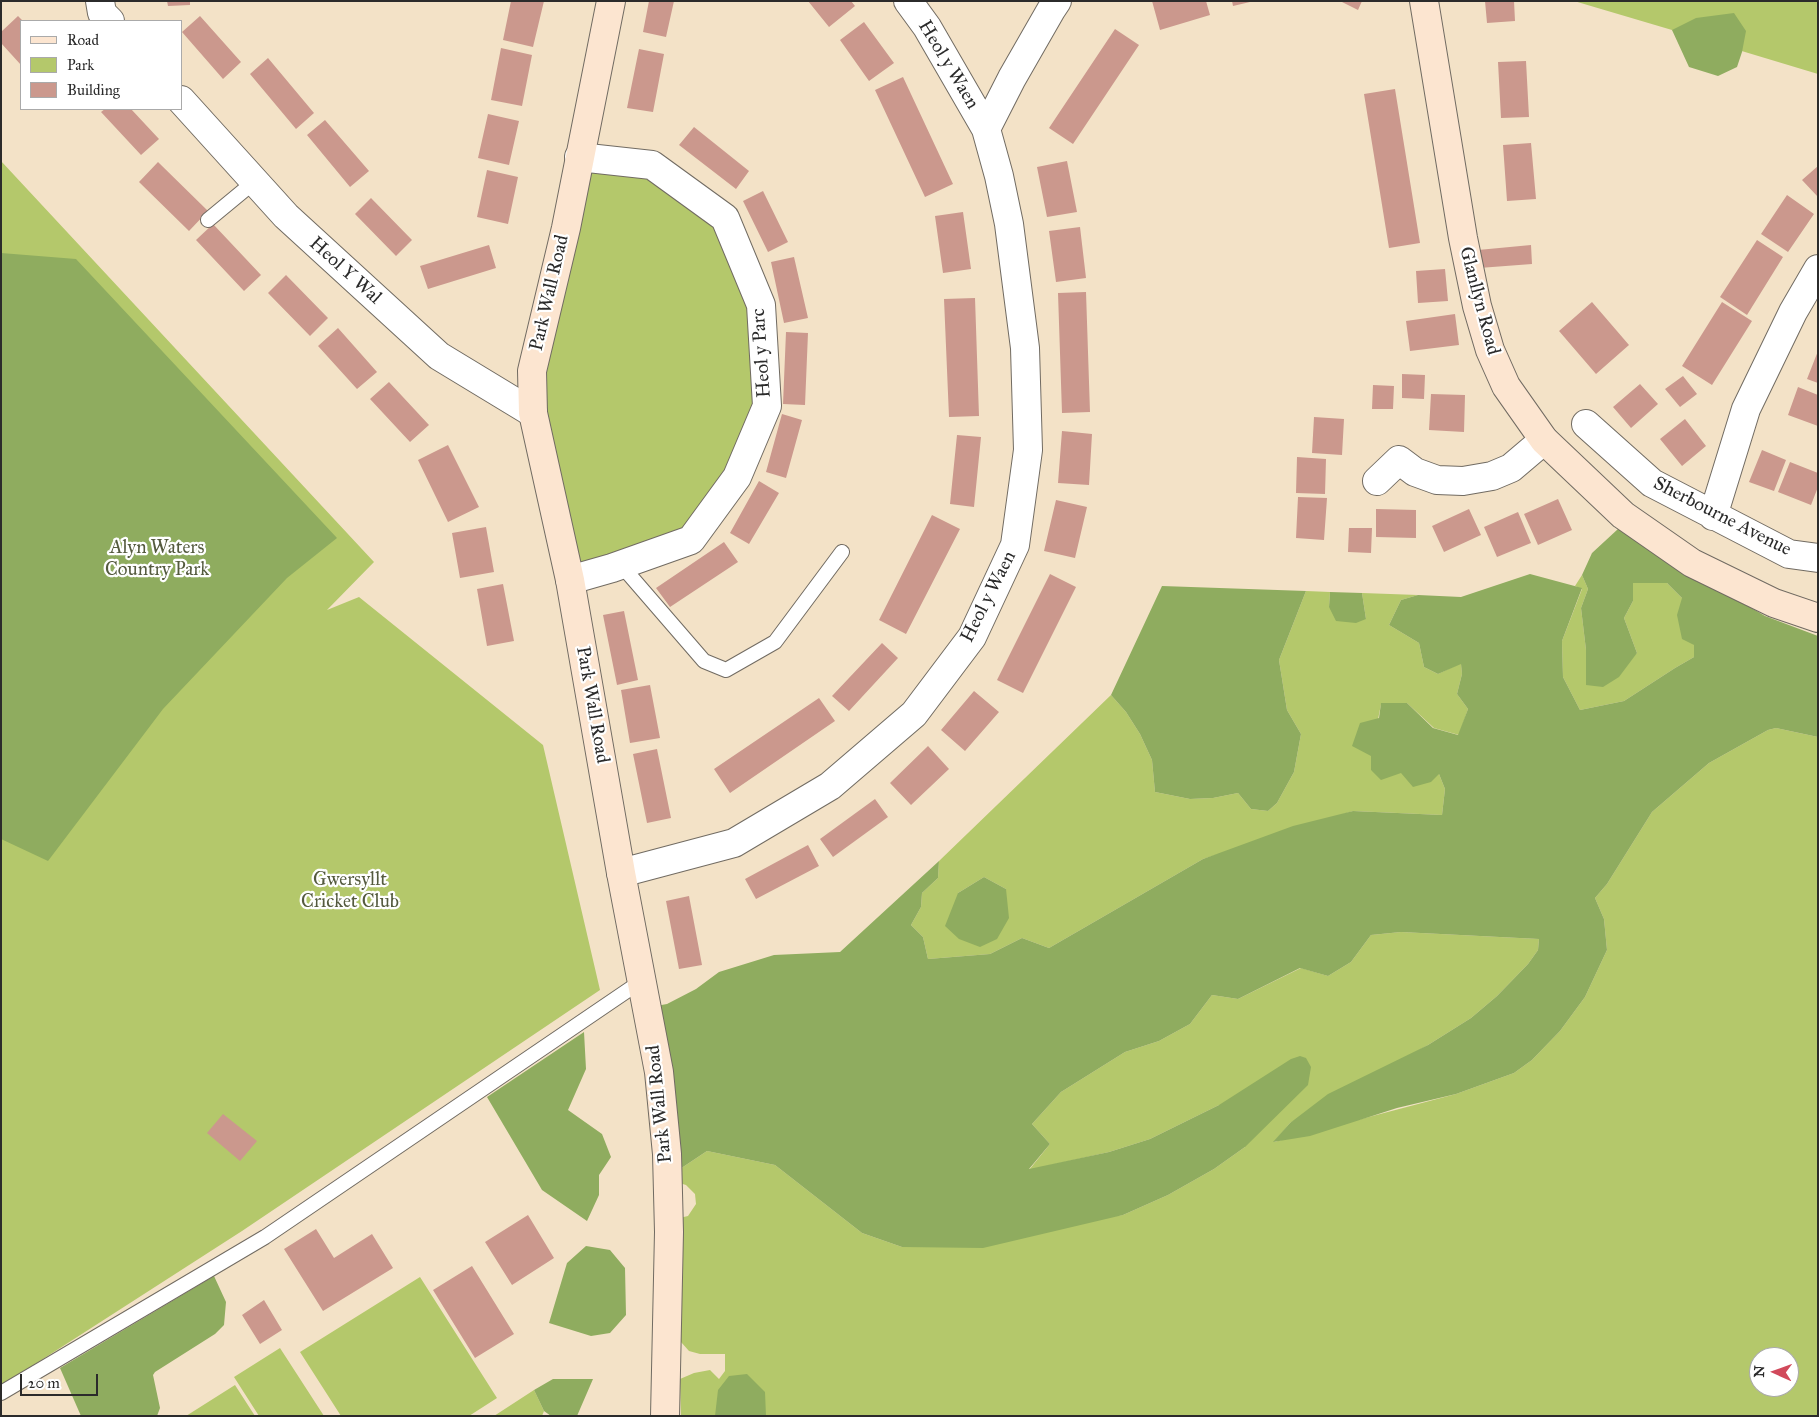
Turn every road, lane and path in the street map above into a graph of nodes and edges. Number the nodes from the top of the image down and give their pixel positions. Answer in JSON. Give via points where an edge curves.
{"nodes":[{"id":1,"x":100,"y":1,"type":"edge"},
{"id":2,"x":611,"y":1,"type":"edge"},
{"id":3,"x":908,"y":1,"type":"edge"},
{"id":4,"x":1057,"y":1,"type":"edge"},
{"id":5,"x":1424,"y":1,"type":"edge"},
{"id":6,"x":109,"y":20,"type":"edge"},
{"id":7,"x":182,"y":101,"type":"edge"},
{"id":8,"x":986,"y":129,"type":"junction"},
{"id":9,"x":579,"y":157,"type":"junction"},
{"id":10,"x":254,"y":182,"type":"junction"},
{"id":11,"x":208,"y":220,"type":"dead end"},
{"id":12,"x":1818,"y":269,"type":"edge"},
{"id":13,"x":534,"y":413,"type":"junction"},
{"id":14,"x":1586,"y":424,"type":"dead end"},
{"id":15,"x":1544,"y":440,"type":"junction"},
{"id":16,"x":1377,"y":481,"type":"dead end"},
{"id":17,"x":1713,"y":516,"type":"junction"},
{"id":18,"x":842,"y":552,"type":"dead end"},
{"id":19,"x":1818,"y":558,"type":"edge"},
{"id":20,"x":621,"y":565,"type":"junction"},
{"id":21,"x":570,"y":580,"type":"junction"},
{"id":22,"x":1818,"y":618,"type":"edge"},
{"id":23,"x":621,"y":873,"type":"junction"},
{"id":24,"x":642,"y":980,"type":"junction"},
{"id":25,"x":1,"y":1393,"type":"edge"},
{"id":26,"x":665,"y":1416,"type":"edge"}],
"edges":[{"from":1,"to":6,"type":"street","via":[[102,13]]},
{"from":2,"to":9,"type":"street","name":"Park Wall Road"},
{"from":3,"to":8,"type":"street","name":"Heol y Waen","via":[[927,27]]},
{"from":4,"to":8,"type":"street","name":"Heol y Waen"},
{"from":5,"to":15,"type":"street","name":"Glanllyn Road","via":[[1463,238],[1490,350],[1506,386]]},
{"from":7,"to":10,"type":"street","name":"Heol Y Wal"},
{"from":8,"to":23,"type":"street","name":"Heol y Waen","via":[[1009,224],[1025,348],[1028,450],[1015,545],[972,637],[914,714],[830,786],[734,843]]},
{"from":9,"to":13,"type":"street","name":"Park Wall Road","via":[[566,228],[532,370]]},
{"from":9,"to":20,"type":"street","name":"Heol y Parc","via":[[652,165],[726,218],[761,305],[767,406],[738,477],[691,540]]},
{"from":10,"to":11,"type":"lane"},
{"from":10,"to":13,"type":"street","name":"Heol Y Wal","via":[[286,216],[439,356]]},
{"from":12,"to":17,"type":"street","via":[[1793,312],[1746,409]]},
{"from":13,"to":21,"type":"street","name":"Park Wall Road"},
{"from":14,"to":17,"type":"street","name":"Sherbourne Avenue","via":[[1652,483]]},
{"from":15,"to":16,"type":"street","via":[[1511,468],[1492,476],[1463,481],[1438,480],[1415,472],[1399,452]]},
{"from":15,"to":22,"type":"street","name":"Glanllyn Road","via":[[1623,515],[1692,564],[1774,603]]},
{"from":17,"to":19,"type":"street","name":"Sherbourne Avenue","via":[[1789,554]]},
{"from":18,"to":20,"type":"lane","via":[[775,642],[726,670],[704,661]]},
{"from":20,"to":21,"type":"street","name":"Heol y Parc"},
{"from":21,"to":23,"type":"street","name":"Park Wall Road"},
{"from":23,"to":24,"type":"street","name":"Park Wall Road"},
{"from":24,"to":25,"type":"lane","via":[[265,1238]]},
{"from":24,"to":26,"type":"street","name":"Park Wall Road","via":[[659,1072],[666,1154],[669,1232]]}]}
